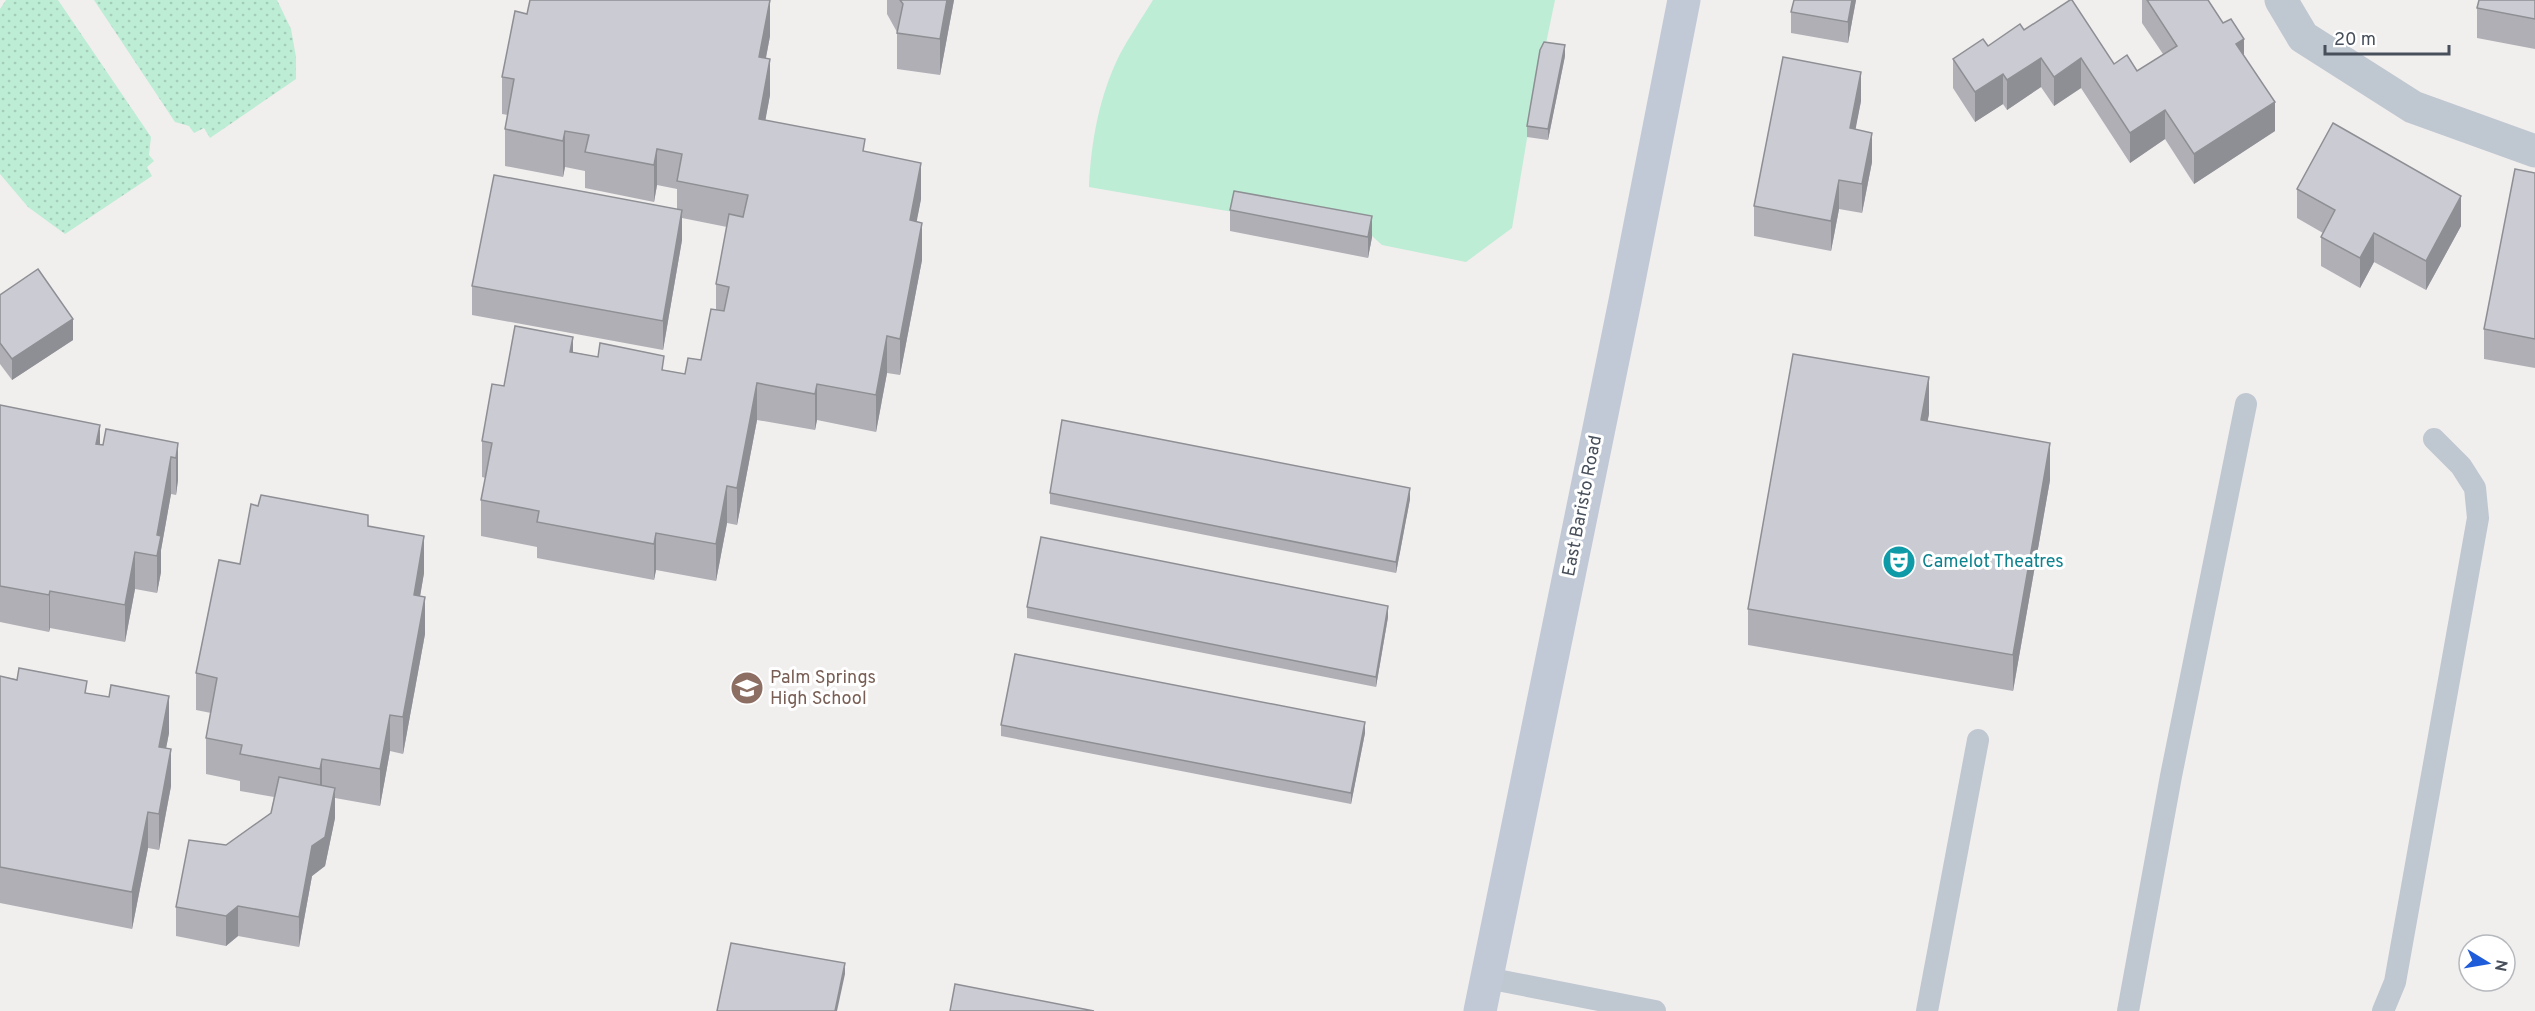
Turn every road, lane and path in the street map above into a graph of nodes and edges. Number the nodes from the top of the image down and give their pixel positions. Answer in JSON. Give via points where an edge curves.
{"nodes":[{"id":1,"x":1684,"y":0,"type":"edge"},
{"id":2,"x":2281,"y":0,"type":"edge"},
{"id":3,"x":2535,"y":151,"type":"edge"},
{"id":4,"x":2246,"y":404,"type":"dead end"},
{"id":5,"x":2434,"y":440,"type":"dead end"},
{"id":6,"x":1978,"y":740,"type":"dead end"},
{"id":7,"x":1487,"y":978,"type":"junction"},
{"id":8,"x":1480,"y":1011,"type":"edge"},
{"id":9,"x":1654,"y":1011,"type":"edge"},
{"id":10,"x":1927,"y":1011,"type":"edge"},
{"id":11,"x":2128,"y":1011,"type":"edge"},
{"id":12,"x":2384,"y":1011,"type":"edge"}],
"edges":[{"from":1,"to":7,"type":"street","name":"East Baristo Road"},
{"from":2,"to":3,"type":"street","via":[[2303,37],[2412,107]]},
{"from":4,"to":11,"type":"lane"},
{"from":5,"to":12,"type":"lane","via":[[2461,466],[2475,488],[2478,518],[2395,982]]},
{"from":6,"to":10,"type":"lane"},
{"from":7,"to":8,"type":"street","name":"East Baristo Road"},
{"from":7,"to":9,"type":"lane"}]}
